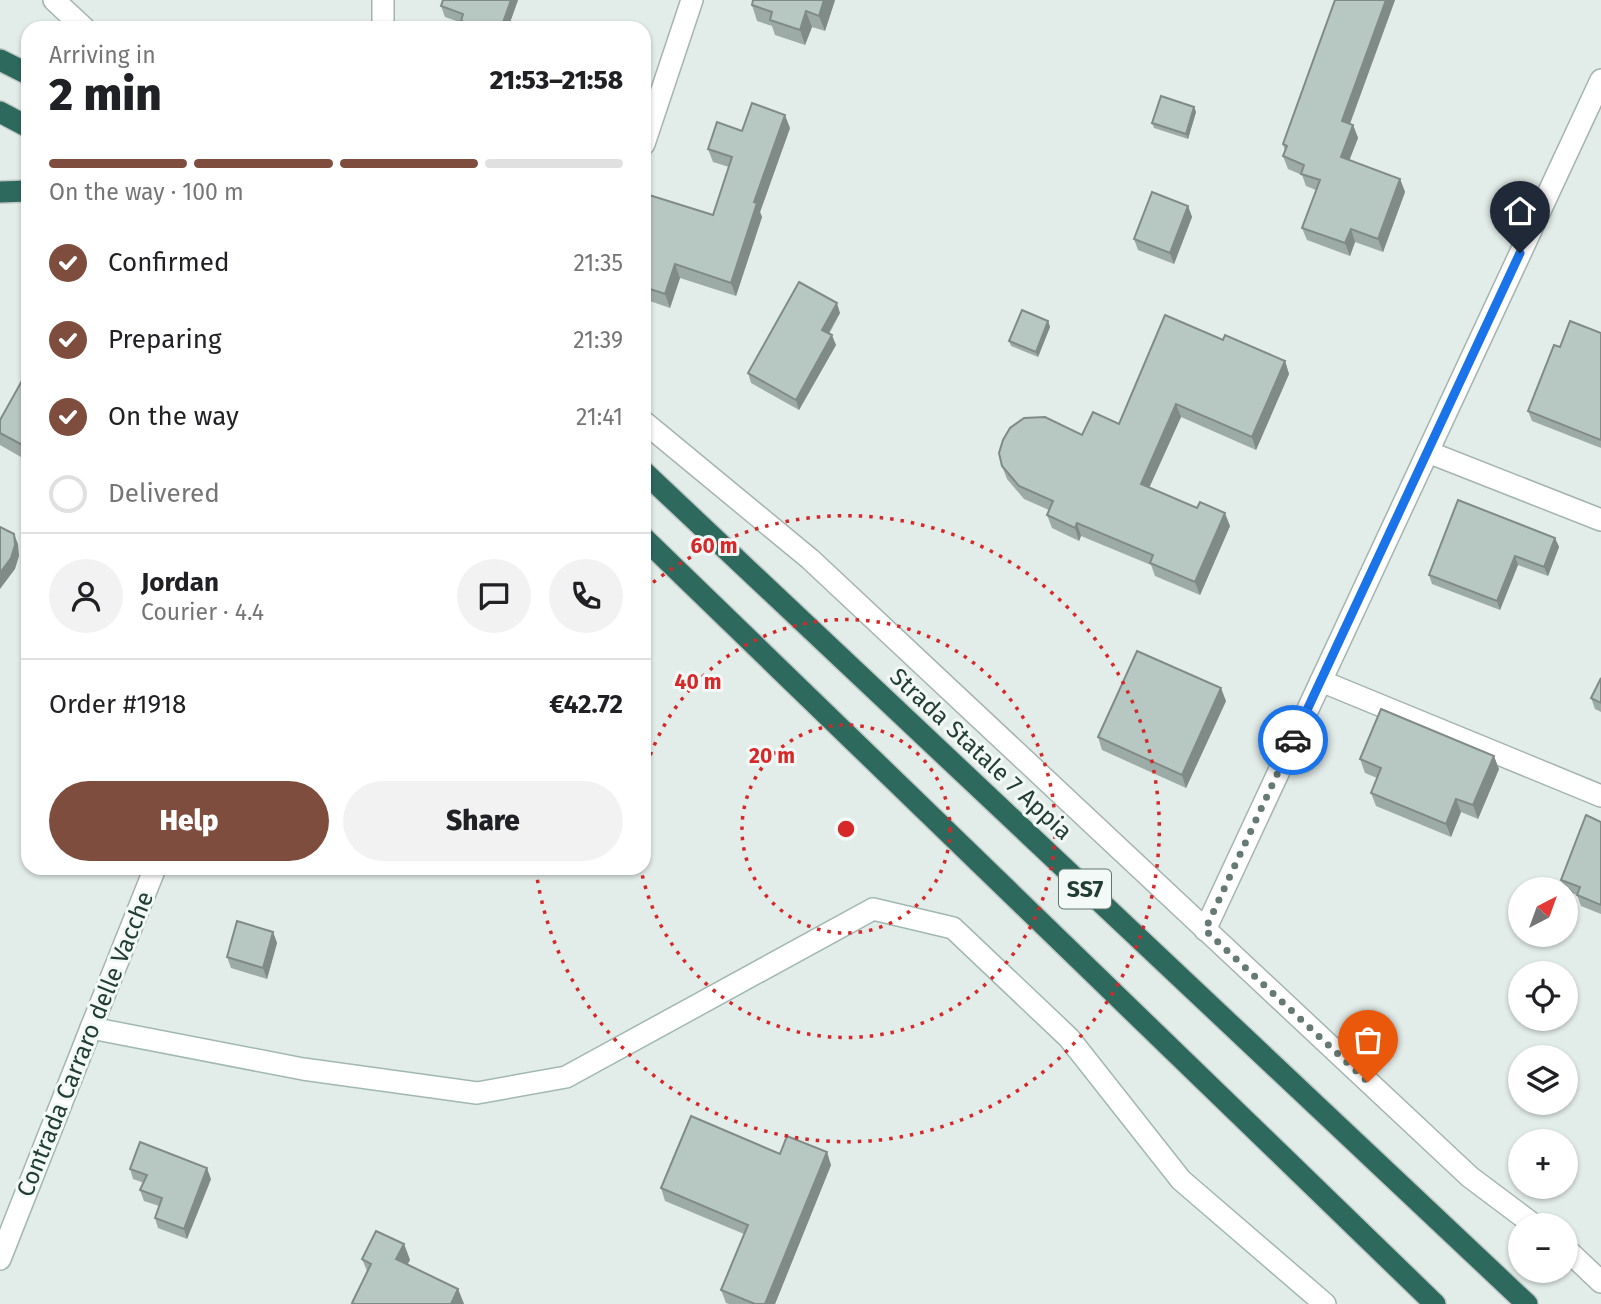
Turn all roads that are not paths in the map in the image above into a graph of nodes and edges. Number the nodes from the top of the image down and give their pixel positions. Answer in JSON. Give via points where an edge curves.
{"nodes":[{"id":1,"x":54,"y":0,"type":"edge"},
{"id":2,"x":383,"y":0,"type":"edge"},
{"id":3,"x":692,"y":0,"type":"edge"},
{"id":4,"x":76,"y":21,"type":"edge"},
{"id":5,"x":383,"y":21,"type":"edge"},
{"id":6,"x":0,"y":60,"type":"edge"},
{"id":7,"x":21,"y":70,"type":"edge"},
{"id":8,"x":1601,"y":80,"type":"edge"},
{"id":9,"x":0,"y":112,"type":"edge"},
{"id":10,"x":21,"y":123,"type":"edge"},
{"id":11,"x":651,"y":123,"type":"edge"},
{"id":12,"x":21,"y":191,"type":"edge"},
{"id":13,"x":0,"y":192,"type":"edge"},
{"id":14,"x":651,"y":428,"type":"edge"},
{"id":15,"x":1428,"y":452,"type":"junction"},
{"id":16,"x":651,"y":479,"type":"edge"},
{"id":17,"x":1601,"y":520,"type":"edge"},
{"id":18,"x":651,"y":545,"type":"edge"},
{"id":19,"x":1321,"y":681,"type":"junction"},
{"id":20,"x":1601,"y":796,"type":"edge"},
{"id":21,"x":152,"y":875,"type":"edge"},
{"id":22,"x":1205,"y":930,"type":"junction"},
{"id":23,"x":91,"y":1028,"type":"junction"},
{"id":24,"x":1518,"y":1213,"type":"edge"},
{"id":25,"x":0,"y":1259,"type":"edge"},
{"id":26,"x":1578,"y":1260,"type":"edge"},
{"id":27,"x":1601,"y":1282,"type":"edge"},
{"id":28,"x":1325,"y":1304,"type":"edge"},
{"id":29,"x":1435,"y":1304,"type":"edge"},
{"id":30,"x":1527,"y":1304,"type":"edge"}],
"edges":[{"from":1,"to":4,"type":"street"},
{"from":2,"to":5,"type":"street"},
{"from":3,"to":11,"type":"street"},
{"from":6,"to":7,"type":"highway"},
{"from":8,"to":15,"type":"street"},
{"from":9,"to":10,"type":"highway"},
{"from":12,"to":13,"type":"highway"},
{"from":14,"to":22,"type":"street","via":[[810,559]]},
{"from":15,"to":17,"type":"street"},
{"from":15,"to":19,"type":"street"},
{"from":16,"to":30,"type":"highway","name":"Strada Statale 7 Appia","number":"SS7"},
{"from":18,"to":29,"type":"highway","number":"SS7"},
{"from":19,"to":20,"type":"street"},
{"from":19,"to":22,"type":"street"},
{"from":21,"to":23,"type":"street","name":"Contrada Carraro delle Vacche"},
{"from":22,"to":24,"type":"street","via":[[1470,1177]]},
{"from":23,"to":25,"type":"street","name":"Contrada Carraro delle Vacche"},
{"from":23,"to":28,"type":"street","via":[[303,1069],[477,1093],[566,1077],[873,909],[953,928],[1069,1038],[1181,1180]]},
{"from":26,"to":27,"type":"street"}]}
